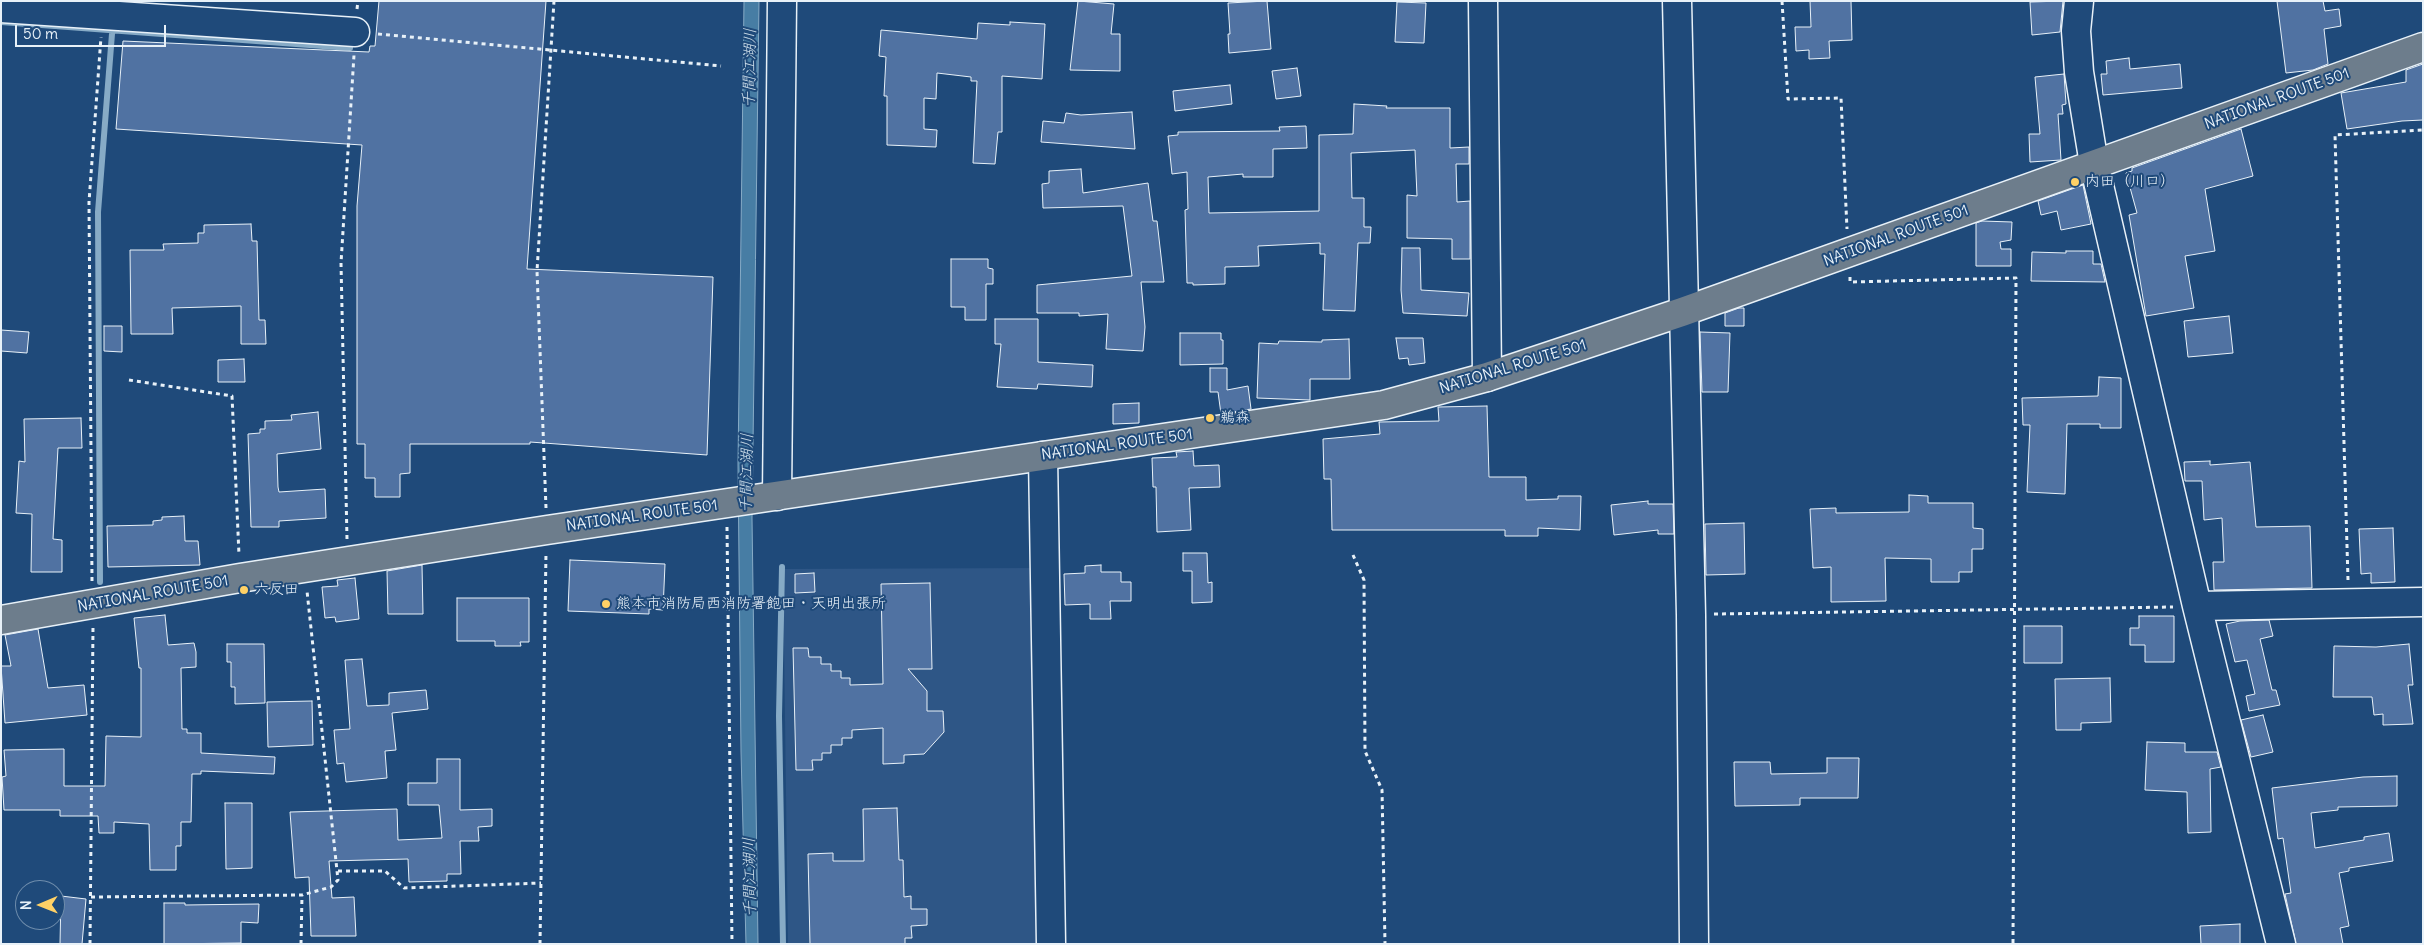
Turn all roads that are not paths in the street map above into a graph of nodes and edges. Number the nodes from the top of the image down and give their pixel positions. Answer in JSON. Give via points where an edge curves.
{"nodes":[{"id":1,"x":782,"y":1,"type":"edge"},
{"id":2,"x":1483,"y":1,"type":"edge"},
{"id":3,"x":1677,"y":1,"type":"edge"},
{"id":4,"x":2079,"y":1,"type":"edge"},
{"id":5,"x":1,"y":8,"type":"edge"},
{"id":6,"x":103,"y":8,"type":"edge"},
{"id":7,"x":355,"y":32,"type":"road end"},
{"id":8,"x":2423,"y":46,"type":"edge"},
{"id":9,"x":2094,"y":164,"type":"junction"},
{"id":10,"x":1682,"y":312,"type":"junction"},
{"id":11,"x":1487,"y":377,"type":"junction"},
{"id":12,"x":1042,"y":456,"type":"junction"},
{"id":13,"x":770,"y":498,"type":"junction"},
{"id":14,"x":2423,"y":602,"type":"edge"},
{"id":15,"x":2197,"y":606,"type":"junction"},
{"id":16,"x":1,"y":620,"type":"edge"},
{"id":17,"x":1051,"y":944,"type":"edge"},
{"id":18,"x":1694,"y":944,"type":"edge"},
{"id":19,"x":2281,"y":944,"type":"edge"}],
"edges":[{"from":1,"to":13,"type":"street"},
{"from":2,"to":11,"type":"street"},
{"from":3,"to":10,"type":"street"},
{"from":4,"to":9,"type":"street","via":[[2076,31],[2079,72]]},
{"from":5,"to":6,"type":"street"},
{"from":6,"to":7,"type":"street"},
{"from":8,"to":9,"type":"highway","name":"NATIONAL ROUTE 501"},
{"from":9,"to":10,"type":"highway","name":"NATIONAL ROUTE 501"},
{"from":9,"to":15,"type":"street"},
{"from":10,"to":11,"type":"highway","name":"NATIONAL ROUTE 501"},
{"from":10,"to":18,"type":"street","via":[[1691,615]]},
{"from":11,"to":12,"type":"highway","name":"NATIONAL ROUTE 501","via":[[1384,405]]},
{"from":12,"to":13,"type":"highway","name":"NATIONAL ROUTE 501"},
{"from":12,"to":17,"type":"street"},
{"from":13,"to":16,"type":"highway","name":"NATIONAL ROUTE 501","via":[[240,578]]},
{"from":14,"to":15,"type":"street"},
{"from":15,"to":19,"type":"street"}]}
